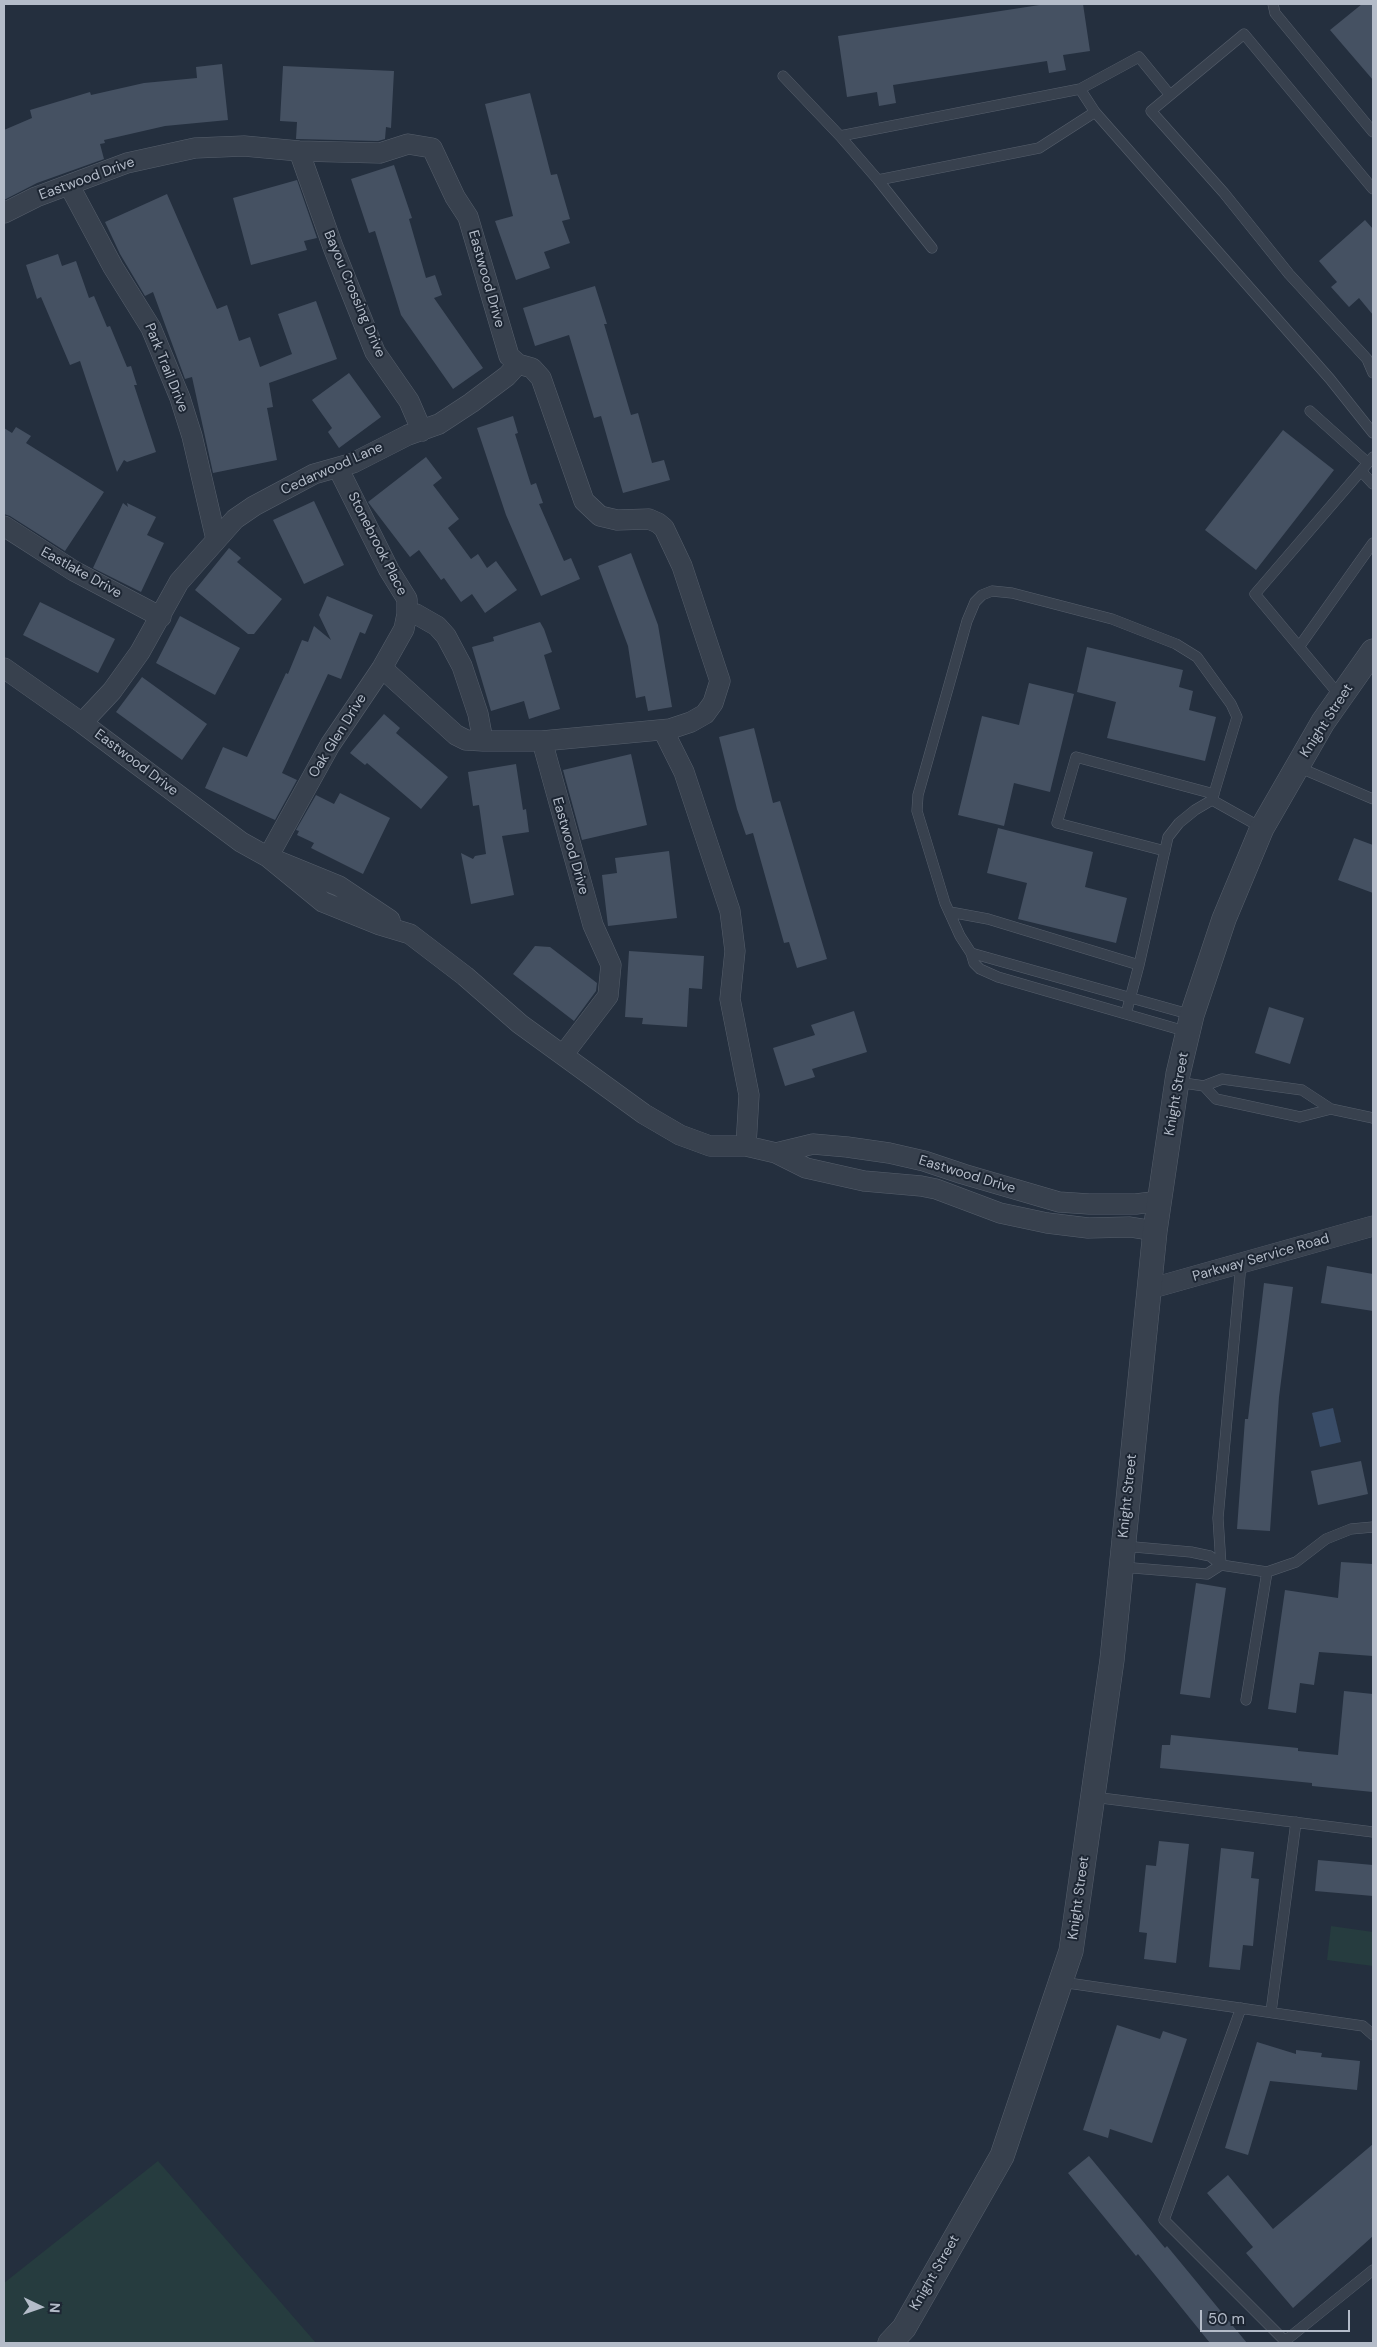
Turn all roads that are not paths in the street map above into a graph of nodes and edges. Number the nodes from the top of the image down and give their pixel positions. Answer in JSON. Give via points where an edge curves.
{"nodes":[{"id":1,"x":1273,"y":4,"type":"edge"},
{"id":2,"x":783,"y":76,"type":"dead end"},
{"id":3,"x":1080,"y":89,"type":"junction"},
{"id":4,"x":1170,"y":95,"type":"junction"},
{"id":5,"x":1095,"y":112,"type":"junction"},
{"id":6,"x":1373,"y":132,"type":"edge"},
{"id":7,"x":840,"y":136,"type":"junction"},
{"id":8,"x":299,"y":151,"type":"junction"},
{"id":9,"x":878,"y":180,"type":"junction"},
{"id":10,"x":69,"y":185,"type":"junction"},
{"id":11,"x":1373,"y":189,"type":"edge"},
{"id":12,"x":4,"y":213,"type":"edge"},
{"id":13,"x":932,"y":248,"type":"dead end"},
{"id":14,"x":518,"y":364,"type":"junction"},
{"id":15,"x":1373,"y":373,"type":"edge"},
{"id":16,"x":1310,"y":411,"type":"dead end"},
{"id":17,"x":422,"y":431,"type":"junction"},
{"id":18,"x":1373,"y":434,"type":"edge"},
{"id":19,"x":1367,"y":463,"type":"edge"},
{"id":20,"x":338,"y":468,"type":"junction"},
{"id":21,"x":1373,"y":484,"type":"edge"},
{"id":22,"x":4,"y":526,"type":"edge"},
{"id":23,"x":216,"y":539,"type":"junction"},
{"id":24,"x":1373,"y":544,"type":"edge"},
{"id":25,"x":407,"y":614,"type":"junction"},
{"id":26,"x":161,"y":617,"type":"junction"},
{"id":27,"x":1299,"y":646,"type":"junction"},
{"id":28,"x":1373,"y":651,"type":"edge"},
{"id":29,"x":4,"y":668,"type":"edge"},
{"id":30,"x":382,"y":668,"type":"junction"},
{"id":31,"x":1341,"y":697,"type":"junction"},
{"id":32,"x":82,"y":723,"type":"junction"},
{"id":33,"x":663,"y":730,"type":"junction"},
{"id":34,"x":542,"y":740,"type":"junction"},
{"id":35,"x":483,"y":741,"type":"junction"},
{"id":36,"x":1298,"y":767,"type":"junction"},
{"id":37,"x":1213,"y":797,"type":"junction"},
{"id":38,"x":1373,"y":799,"type":"edge"},
{"id":39,"x":1262,"y":828,"type":"junction"},
{"id":40,"x":1165,"y":851,"type":"junction"},
{"id":41,"x":268,"y":857,"type":"junction"},
{"id":42,"x":950,"y":912,"type":"junction"},
{"id":43,"x":971,"y":953,"type":"junction"},
{"id":44,"x":1139,"y":965,"type":"junction"},
{"id":45,"x":1130,"y":998,"type":"junction"},
{"id":46,"x":1126,"y":1014,"type":"junction"},
{"id":47,"x":1190,"y":1024,"type":"junction"},
{"id":48,"x":563,"y":1055,"type":"junction"},
{"id":49,"x":1177,"y":1082,"type":"junction"},
{"id":50,"x":1204,"y":1086,"type":"junction"},
{"id":51,"x":1331,"y":1109,"type":"junction"},
{"id":52,"x":1373,"y":1118,"type":"edge"},
{"id":53,"x":746,"y":1146,"type":"junction"},
{"id":54,"x":776,"y":1153,"type":"junction"},
{"id":55,"x":1160,"y":1201,"type":"junction"},
{"id":56,"x":1373,"y":1226,"type":"edge"},
{"id":57,"x":1155,"y":1231,"type":"junction"},
{"id":58,"x":1241,"y":1264,"type":"junction"},
{"id":59,"x":1149,"y":1289,"type":"junction"},
{"id":60,"x":1373,"y":1527,"type":"edge"},
{"id":61,"x":1122,"y":1556,"type":"junction"},
{"id":62,"x":1221,"y":1565,"type":"junction"},
{"id":63,"x":1266,"y":1572,"type":"junction"},
{"id":64,"x":1246,"y":1700,"type":"dead end"},
{"id":65,"x":1093,"y":1797,"type":"junction"},
{"id":66,"x":1296,"y":1822,"type":"junction"},
{"id":67,"x":1373,"y":1832,"type":"edge"},
{"id":68,"x":1061,"y":1982,"type":"junction"},
{"id":69,"x":1241,"y":2008,"type":"junction"},
{"id":70,"x":1270,"y":2012,"type":"junction"},
{"id":71,"x":1373,"y":2035,"type":"edge"},
{"id":72,"x":1373,"y":2270,"type":"edge"},
{"id":73,"x":890,"y":2343,"type":"edge"}],
"edges":[{"from":1,"to":6,"type":"lane","via":[[1275,13]]},
{"from":2,"to":7,"type":"lane"},
{"from":3,"to":4,"type":"lane","via":[[1139,57]]},
{"from":3,"to":5,"type":"lane"},
{"from":3,"to":7,"type":"lane"},
{"from":4,"to":11,"type":"lane","via":[[1244,34]]},
{"from":4,"to":15,"type":"lane","via":[[1151,111],[1224,192],[1289,274],[1366,360]]},
{"from":5,"to":9,"type":"lane","via":[[1039,148]]},
{"from":5,"to":18,"type":"lane","via":[[1330,378]]},
{"from":7,"to":9,"type":"lane"},
{"from":8,"to":10,"type":"street","name":"Eastwood Drive","via":[[244,146],[195,148],[127,162]]},
{"from":8,"to":14,"type":"street","name":"Eastwood Drive","via":[[380,153],[415,144],[432,148],[468,217],[509,356]]},
{"from":8,"to":17,"type":"street","name":"Bayou Crossing Drive","via":[[333,247],[376,352],[409,401]]},
{"from":9,"to":13,"type":"lane"},
{"from":10,"to":12,"type":"street","name":"Eastwood Drive"},
{"from":10,"to":23,"type":"street","name":"Park Trail Drive","via":[[113,267],[151,328],[192,436]]},
{"from":14,"to":17,"type":"street","name":"Cedarwood Lane","via":[[471,404]]},
{"from":14,"to":33,"type":"street","name":"Eastwood Drive","via":[[532,368],[541,378],[584,501],[594,512],[609,519],[649,519],[658,523],[670,538],[682,566],[720,681],[716,697],[705,714]]},
{"from":16,"to":19,"type":"lane"},
{"from":17,"to":20,"type":"street","name":"Cedarwood Lane"},
{"from":19,"to":21,"type":"lane"},
{"from":19,"to":27,"type":"lane","via":[[1255,594]]},
{"from":20,"to":23,"type":"street","name":"Cedarwood Lane","via":[[314,474],[254,506],[235,519]]},
{"from":20,"to":25,"type":"street","name":"Stonebrook Place","via":[[407,599]]},
{"from":22,"to":26,"type":"street","name":"Eastlake Drive","via":[[74,571]]},
{"from":23,"to":26,"type":"street","name":"Cedarwood Lane","via":[[179,582]]},
{"from":24,"to":27,"type":"lane"},
{"from":25,"to":30,"type":"street","name":"Oak Glen Drive","via":[[404,628]]},
{"from":25,"to":35,"type":"street","name":"Stonebrook Place","via":[[416,614],[437,626],[446,636],[462,666]]},
{"from":26,"to":32,"type":"street","name":"Cedarwood Lane","via":[[112,691]]},
{"from":27,"to":31,"type":"lane"},
{"from":28,"to":31,"type":"street","name":"Knight Street"},
{"from":29,"to":32,"type":"street","name":"Eastwood Drive"},
{"from":30,"to":35,"type":"street","via":[[456,736]]},
{"from":30,"to":41,"type":"street","name":"Oak Glen Drive","via":[[330,745]]},
{"from":31,"to":36,"type":"street","name":"Knight Street"},
{"from":32,"to":41,"type":"street","name":"Eastwood Drive","via":[[241,842]]},
{"from":33,"to":34,"type":"street","name":"Eastwood Drive"},
{"from":33,"to":53,"type":"street","via":[[684,772],[730,911],[735,952],[730,998],[748,1095]]},
{"from":34,"to":35,"type":"street"},
{"from":34,"to":48,"type":"street","name":"Eastwood Drive","via":[[593,925],[611,964],[608,996]]},
{"from":36,"to":38,"type":"lane"},
{"from":36,"to":39,"type":"street","name":"Knight Street"},
{"from":37,"to":39,"type":"lane"},
{"from":37,"to":40,"type":"lane","via":[[1179,823],[1168,837]]},
{"from":37,"to":40,"type":"lane","via":[[1076,757],[1057,823]]},
{"from":37,"to":42,"type":"lane","via":[[1238,717],[1197,657],[1176,644],[1112,619],[1012,593],[992,591],[982,595],[966,621],[918,795],[917,812]]},
{"from":39,"to":47,"type":"street","name":"Knight Street","via":[[1224,919]]},
{"from":40,"to":44,"type":"lane"},
{"from":41,"to":48,"type":"street","name":"Eastwood Drive","via":[[323,902],[410,934]]},
{"from":42,"to":43,"type":"lane"},
{"from":42,"to":44,"type":"lane","via":[[988,919]]},
{"from":43,"to":45,"type":"lane"},
{"from":43,"to":46,"type":"lane","via":[[980,969],[998,977]]},
{"from":44,"to":45,"type":"lane"},
{"from":45,"to":46,"type":"lane"},
{"from":45,"to":47,"type":"lane"},
{"from":46,"to":47,"type":"lane"},
{"from":47,"to":49,"type":"street","name":"Knight Street"},
{"from":48,"to":53,"type":"street","name":"Eastwood Drive","via":[[644,1114],[680,1135],[710,1146]]},
{"from":49,"to":50,"type":"lane"},
{"from":49,"to":55,"type":"street","name":"Knight Street"},
{"from":50,"to":51,"type":"lane","via":[[1222,1079],[1302,1090]]},
{"from":50,"to":51,"type":"lane","via":[[1216,1098],[1300,1117]]},
{"from":51,"to":52,"type":"lane"},
{"from":53,"to":54,"type":"street","name":"Eastwood Drive"},
{"from":54,"to":55,"type":"street","name":"Eastwood Drive","via":[[813,1144],[847,1147],[924,1161],[1059,1202],[1117,1204]]},
{"from":54,"to":57,"type":"street","name":"Eastwood Drive","via":[[806,1168],[880,1184],[920,1186],[1000,1213],[1046,1223]]},
{"from":55,"to":57,"type":"street","name":"Knight Street"},
{"from":56,"to":58,"type":"street","name":"Parkway Service Road"},
{"from":57,"to":59,"type":"street","name":"Knight Street"},
{"from":58,"to":59,"type":"street","name":"Parkway Service Road"},
{"from":58,"to":62,"type":"lane","via":[[1218,1518]]},
{"from":59,"to":61,"type":"street","name":"Knight Street"},
{"from":60,"to":63,"type":"lane","via":[[1351,1529],[1326,1539],[1296,1562]]},
{"from":61,"to":62,"type":"lane","via":[[1191,1552],[1210,1556]]},
{"from":61,"to":62,"type":"lane","via":[[1207,1574]]},
{"from":61,"to":65,"type":"street","name":"Knight Street"},
{"from":62,"to":63,"type":"lane"},
{"from":63,"to":64,"type":"lane"},
{"from":65,"to":66,"type":"lane"},
{"from":65,"to":68,"type":"street","name":"Knight Street","via":[[1071,1951]]},
{"from":66,"to":67,"type":"lane"},
{"from":66,"to":70,"type":"lane"},
{"from":68,"to":69,"type":"lane"},
{"from":68,"to":73,"type":"street","name":"Knight Street","via":[[1002,2156],[904,2328]]},
{"from":69,"to":70,"type":"lane"},
{"from":69,"to":72,"type":"lane","via":[[1164,2220],[1285,2341]]},
{"from":70,"to":71,"type":"lane","via":[[1363,2026]]}]}
